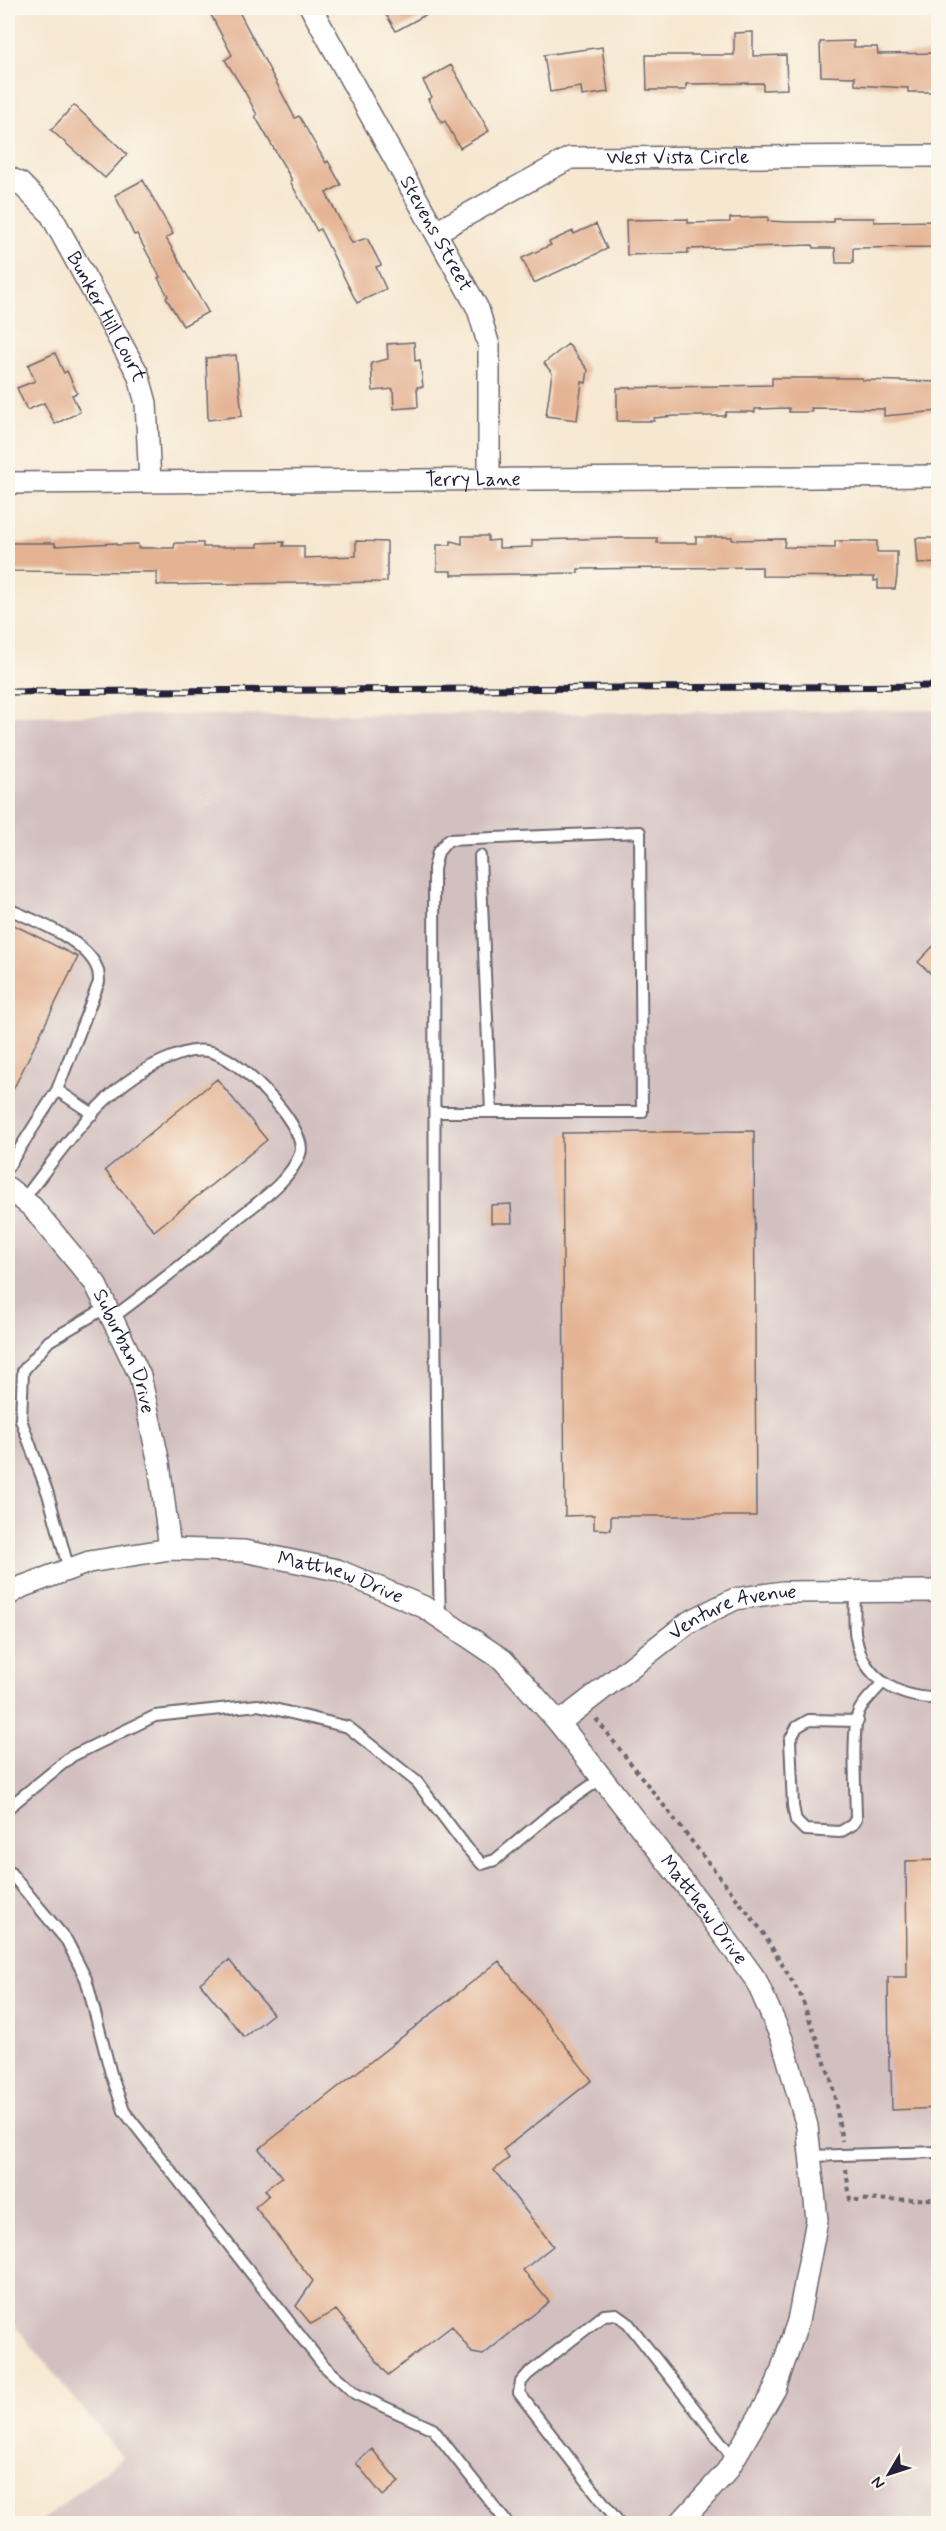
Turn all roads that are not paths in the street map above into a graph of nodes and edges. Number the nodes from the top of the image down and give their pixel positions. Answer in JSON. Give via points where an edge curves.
{"nodes":[{"id":1,"x":311,"y":8,"type":"edge"},
{"id":2,"x":939,"y":156,"type":"edge"},
{"id":3,"x":8,"y":177,"type":"edge"},
{"id":4,"x":436,"y":232,"type":"junction"},
{"id":5,"x":939,"y":476,"type":"edge"},
{"id":6,"x":489,"y":479,"type":"junction"},
{"id":7,"x":150,"y":482,"type":"junction"},
{"id":8,"x":8,"y":483,"type":"edge"},
{"id":9,"x":480,"y":856,"type":"dead end"},
{"id":10,"x":8,"y":909,"type":"edge"},
{"id":11,"x":57,"y":1090,"type":"junction"},
{"id":12,"x":435,"y":1112,"type":"junction"},
{"id":13,"x":491,"y":1112,"type":"junction"},
{"id":14,"x":93,"y":1114,"type":"junction"},
{"id":15,"x":8,"y":1167,"type":"edge"},
{"id":16,"x":13,"y":1194,"type":"edge"},
{"id":17,"x":109,"y":1313,"type":"junction"},
{"id":18,"x":170,"y":1549,"type":"junction"},
{"id":19,"x":69,"y":1570,"type":"junction"},
{"id":20,"x":939,"y":1591,"type":"edge"},
{"id":21,"x":855,"y":1592,"type":"junction"},
{"id":22,"x":8,"y":1595,"type":"edge"},
{"id":23,"x":440,"y":1618,"type":"junction"},
{"id":24,"x":883,"y":1683,"type":"junction"},
{"id":25,"x":939,"y":1698,"type":"edge"},
{"id":26,"x":858,"y":1721,"type":"junction"},
{"id":27,"x":559,"y":1722,"type":"junction"},
{"id":28,"x":602,"y":1778,"type":"junction"},
{"id":29,"x":8,"y":1808,"type":"edge"},
{"id":30,"x":8,"y":1870,"type":"edge"},
{"id":31,"x":939,"y":2152,"type":"edge"},
{"id":32,"x":810,"y":2156,"type":"junction"},
{"id":33,"x":734,"y":2459,"type":"junction"},
{"id":34,"x":508,"y":2523,"type":"edge"},
{"id":35,"x":620,"y":2523,"type":"edge"},
{"id":36,"x":679,"y":2523,"type":"edge"}],
"edges":[{"from":1,"to":4,"type":"street","name":"Stevens Street"},
{"from":2,"to":4,"type":"street","name":"West Vista Circle","via":[[570,158]]},
{"from":3,"to":7,"type":"street","name":"Bunker Hill Court","via":[[20,183],[50,213],[138,374],[146,403]]},
{"from":4,"to":6,"type":"street","name":"Stevens Street","via":[[478,309],[489,346]]},
{"from":5,"to":6,"type":"street","name":"Terry Lane"},
{"from":6,"to":7,"type":"street","name":"Terry Lane"},
{"from":7,"to":8,"type":"street","name":"Terry Lane"},
{"from":9,"to":13,"type":"lane"},
{"from":10,"to":11,"type":"lane","via":[[49,926],[86,952],[97,968],[99,982]]},
{"from":11,"to":14,"type":"lane"},
{"from":11,"to":15,"type":"lane"},
{"from":12,"to":13,"type":"lane"},
{"from":12,"to":13,"type":"lane","via":[[434,869],[438,852],[448,840],[640,832],[642,1112]]},
{"from":12,"to":23,"type":"lane","via":[[435,1454]]},
{"from":14,"to":16,"type":"lane"},
{"from":14,"to":17,"type":"lane","via":[[156,1063],[190,1050],[213,1052],[248,1073],[278,1104],[300,1139],[301,1153],[268,1193],[173,1273]]},
{"from":16,"to":17,"type":"street","name":"Suburban Drive","via":[[32,1207],[95,1283]]},
{"from":17,"to":18,"type":"street","name":"Suburban Drive","via":[[140,1376],[159,1463]]},
{"from":17,"to":19,"type":"lane","via":[[49,1341],[23,1371],[21,1420],[48,1494]]},
{"from":18,"to":19,"type":"street","name":"Matthew Drive","via":[[89,1562]]},
{"from":18,"to":23,"type":"street","name":"Matthew Drive","via":[[244,1551],[337,1570],[424,1607]]},
{"from":19,"to":22,"type":"street","name":"Matthew Drive"},
{"from":20,"to":21,"type":"street","name":"Venture Avenue"},
{"from":21,"to":24,"type":"lane","via":[[855,1637],[861,1658]]},
{"from":21,"to":27,"type":"street","name":"Venture Avenue","via":[[783,1592],[735,1599],[689,1622]]},
{"from":23,"to":27,"type":"street","name":"Matthew Drive","via":[[503,1660]]},
{"from":24,"to":25,"type":"lane","via":[[893,1690]]},
{"from":24,"to":26,"type":"lane","via":[[859,1712]]},
{"from":26,"to":26,"type":"lane","via":[[856,1819],[840,1832],[805,1830],[796,1821],[793,1806],[790,1740],[797,1727],[809,1720]]},
{"from":27,"to":28,"type":"street","name":"Matthew Drive"},
{"from":28,"to":29,"type":"lane","via":[[550,1814],[495,1860],[482,1863],[466,1848],[417,1782],[348,1727],[258,1705],[155,1716],[72,1755]]},
{"from":28,"to":32,"type":"street","name":"Matthew Drive","via":[[756,1980],[782,2039],[807,2126]]},
{"from":30,"to":34,"type":"lane","via":[[68,1941],[86,1979],[124,2111],[323,2365],[356,2394],[433,2429]]},
{"from":31,"to":32,"type":"lane"},
{"from":32,"to":33,"type":"street","name":"Matthew Drive","via":[[817,2220],[798,2322],[775,2389]]},
{"from":33,"to":35,"type":"lane","via":[[628,2323],[616,2314],[604,2315],[528,2374],[519,2393]]},
{"from":33,"to":36,"type":"street","name":"Matthew Drive"}]}
